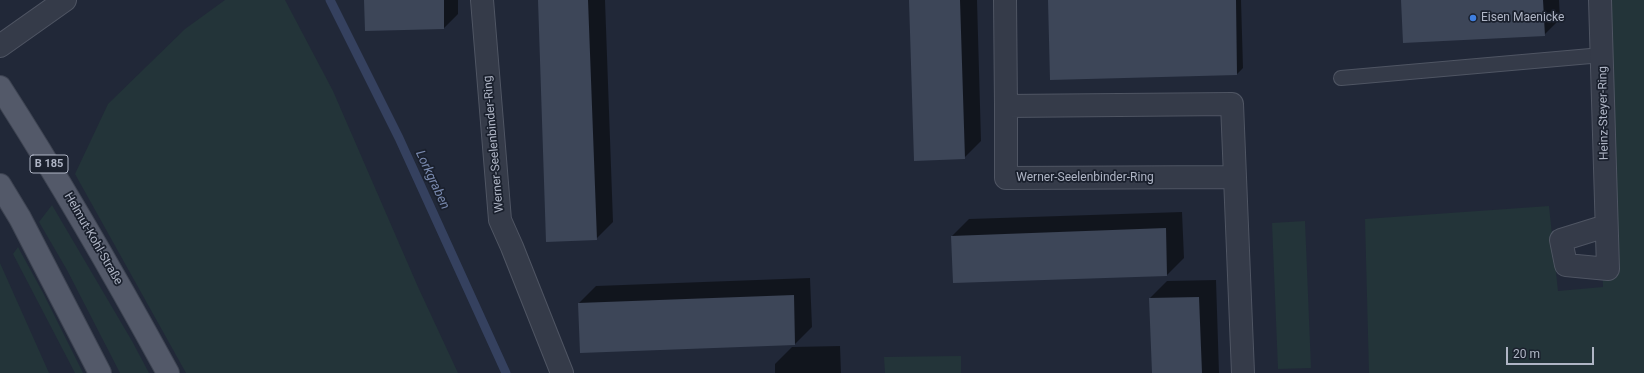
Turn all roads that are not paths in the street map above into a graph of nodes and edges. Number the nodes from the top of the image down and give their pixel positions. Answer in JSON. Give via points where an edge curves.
{"nodes":[{"id":1,"x":65,"y":0,"type":"edge"},
{"id":2,"x":482,"y":0,"type":"edge"},
{"id":3,"x":1005,"y":0,"type":"edge"},
{"id":4,"x":1600,"y":0,"type":"edge"},
{"id":5,"x":0,"y":46,"type":"edge"},
{"id":6,"x":1602,"y":55,"type":"junction"},
{"id":7,"x":1341,"y":78,"type":"dead end"},
{"id":8,"x":0,"y":87,"type":"edge"},
{"id":9,"x":1006,"y":106,"type":"junction"},
{"id":10,"x":1235,"y":177,"type":"junction"},
{"id":11,"x":0,"y":185,"type":"edge"},
{"id":12,"x":1606,"y":226,"type":"dead end"},
{"id":13,"x":100,"y":373,"type":"edge"},
{"id":14,"x":168,"y":373,"type":"edge"},
{"id":15,"x":562,"y":373,"type":"edge"},
{"id":16,"x":1243,"y":373,"type":"edge"}],
"edges":[{"from":1,"to":5,"type":"street"},
{"from":2,"to":15,"type":"street","name":"Werner-Seelenbinder-Ring","via":[[500,220]]},
{"from":3,"to":9,"type":"street","name":"Werner-Seelenbinder-Ring"},
{"from":4,"to":6,"type":"street","name":"Heinz-Steyer-Ring"},
{"from":6,"to":7,"type":"lane"},
{"from":6,"to":12,"type":"street","name":"Heinz-Steyer-Ring"},
{"from":8,"to":14,"type":"main road","name":"Helmut-Kohl-Straße","number":"B 185","via":[[55,174]]},
{"from":9,"to":10,"type":"street","via":[[1232,104]]},
{"from":9,"to":10,"type":"street","name":"Werner-Seelenbinder-Ring","via":[[1006,178]]},
{"from":10,"to":16,"type":"street"},
{"from":11,"to":13,"type":"main road","via":[[24,225]]}]}
